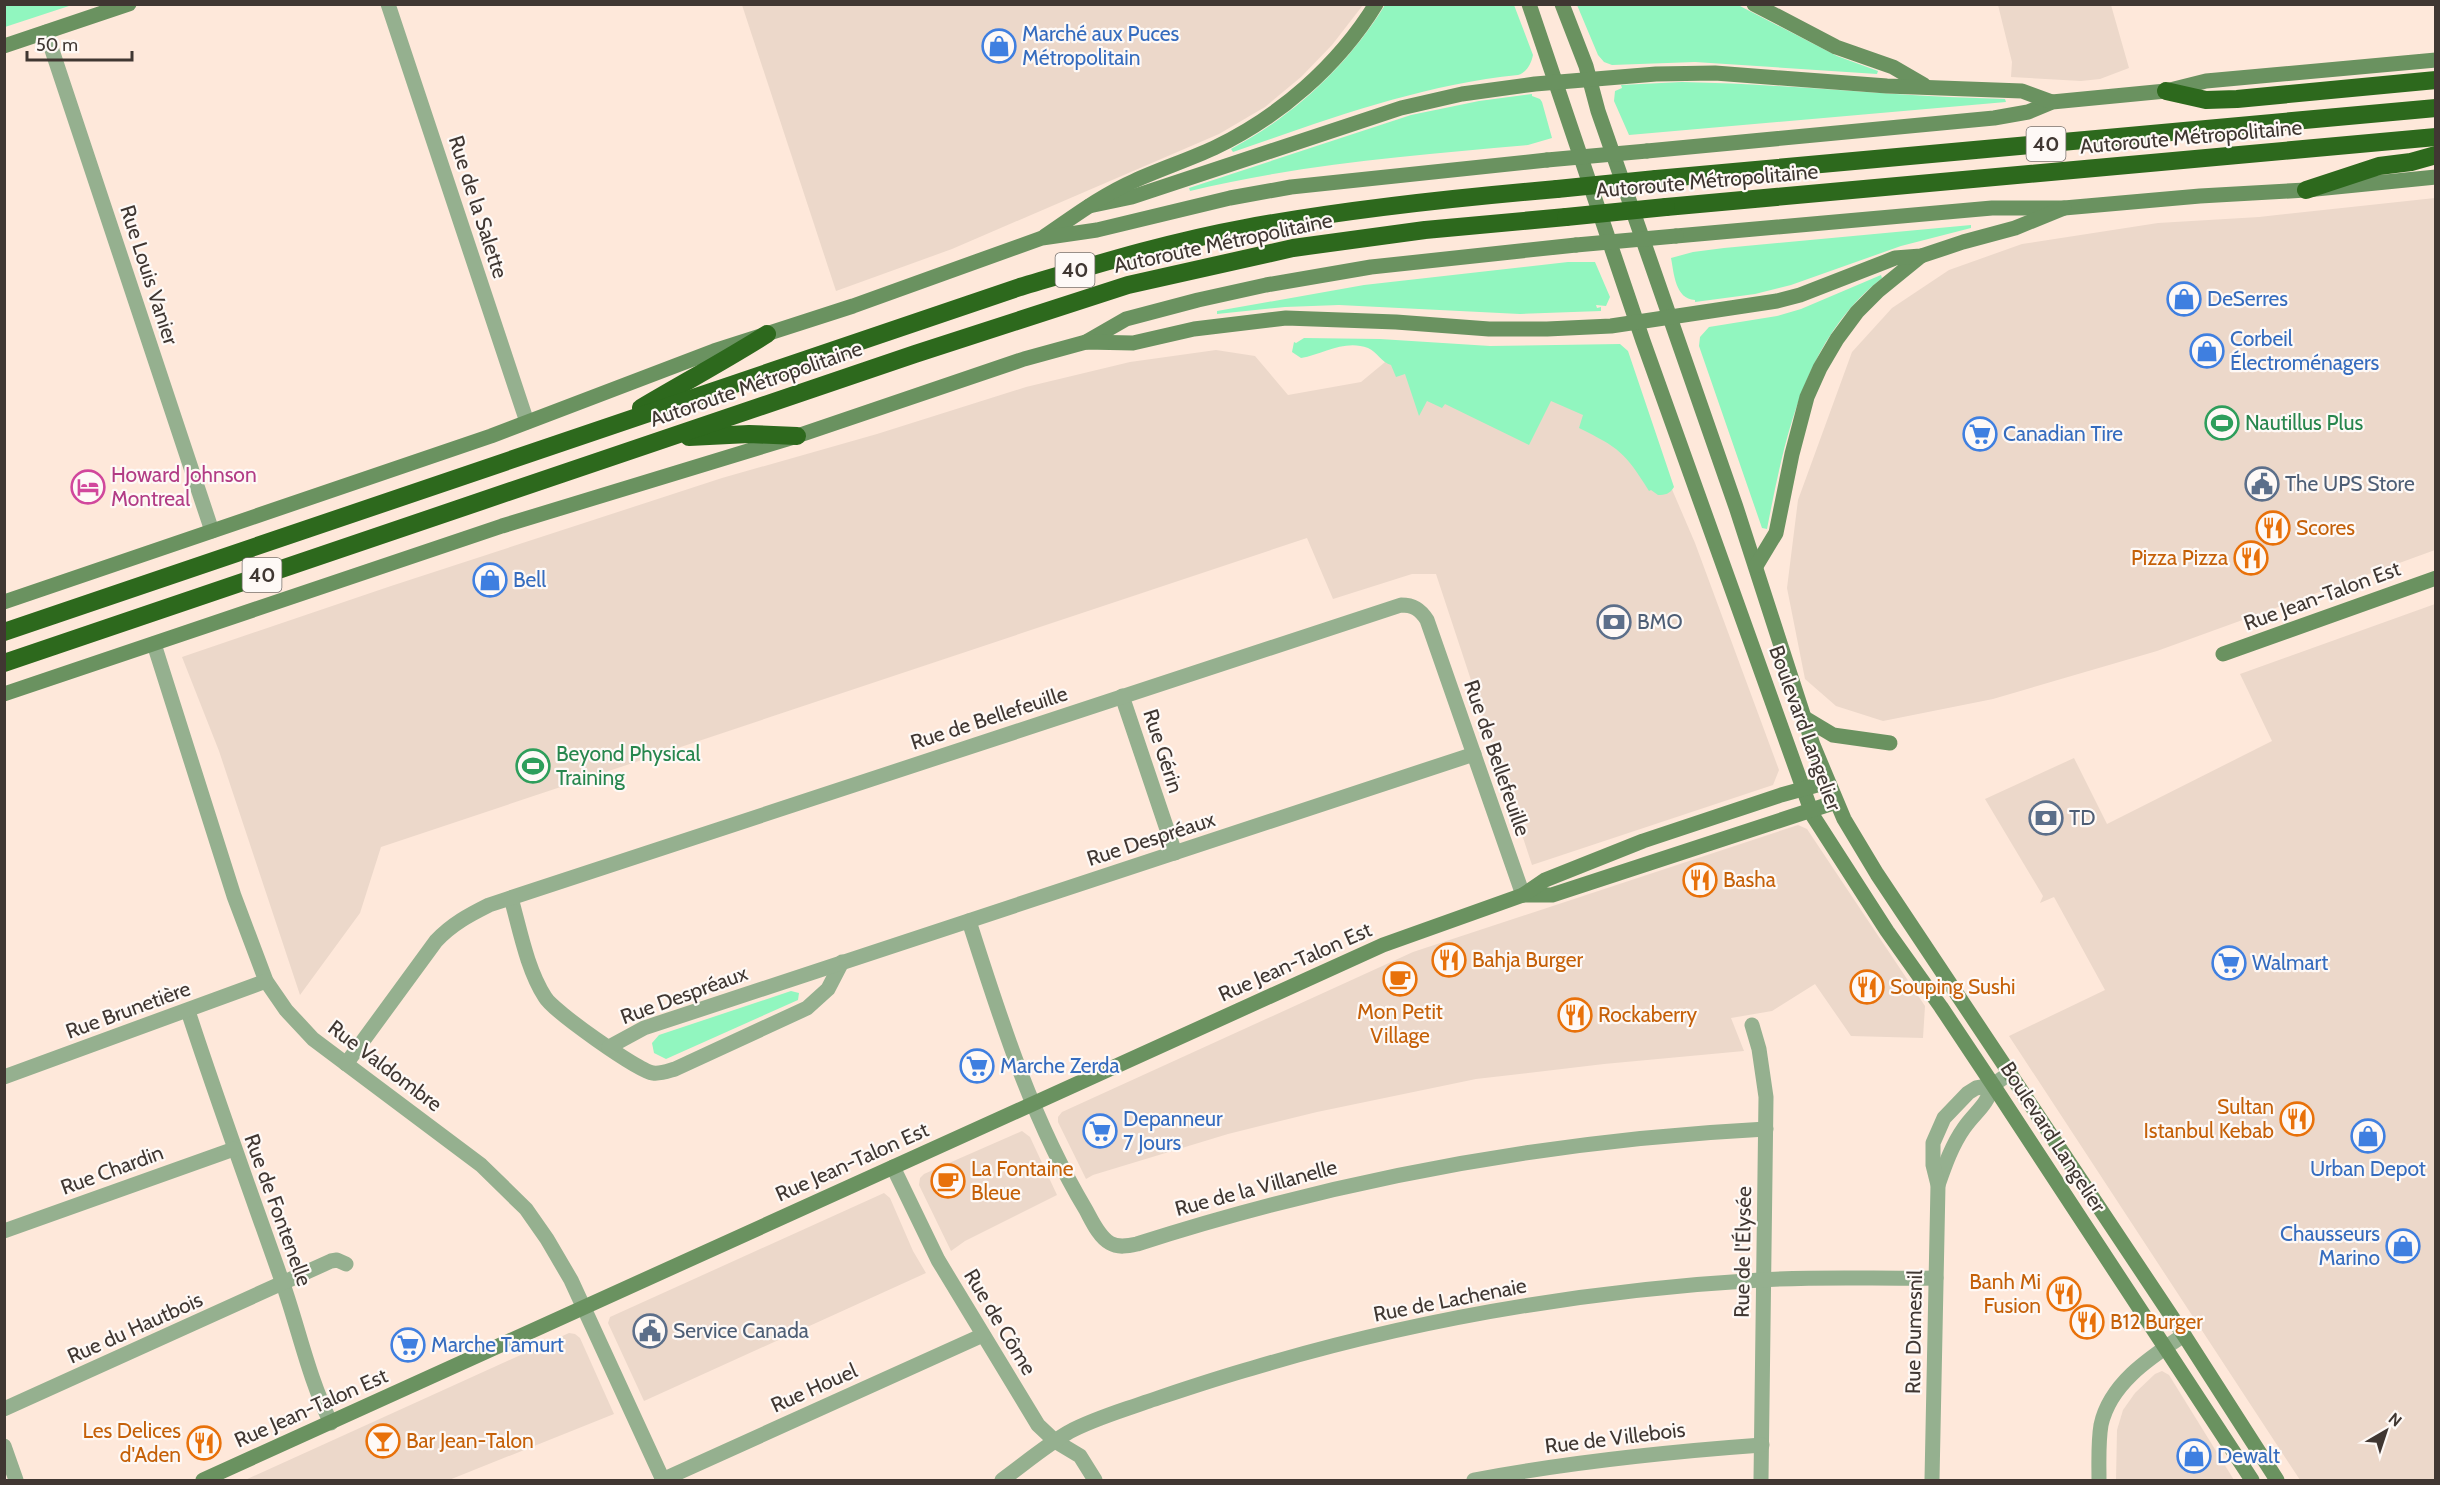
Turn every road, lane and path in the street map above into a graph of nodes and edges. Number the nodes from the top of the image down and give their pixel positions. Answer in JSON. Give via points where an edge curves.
{"nodes":[{"id":1,"x":129,"y":4,"type":"edge"},
{"id":2,"x":388,"y":4,"type":"edge"},
{"id":3,"x":1376,"y":4,"type":"edge"},
{"id":4,"x":1529,"y":4,"type":"edge"},
{"id":5,"x":1562,"y":4,"type":"edge"},
{"id":6,"x":1754,"y":4,"type":"edge"},
{"id":7,"x":46,"y":32,"type":"junction"},
{"id":8,"x":4,"y":46,"type":"edge"},
{"id":9,"x":2436,"y":60,"type":"edge"},
{"id":10,"x":1589,"y":80,"type":"junction"},
{"id":11,"x":2436,"y":80,"type":"edge"},
{"id":12,"x":1556,"y":83,"type":"junction"},
{"id":13,"x":1926,"y":87,"type":"junction"},
{"id":14,"x":2166,"y":92,"type":"junction"},
{"id":15,"x":2052,"y":102,"type":"junction"},
{"id":16,"x":2436,"y":108,"type":"edge"},
{"id":17,"x":2436,"y":137,"type":"edge"},
{"id":18,"x":2436,"y":155,"type":"edge"},
{"id":19,"x":2436,"y":177,"type":"edge"},
{"id":20,"x":2306,"y":190,"type":"junction"},
{"id":21,"x":1089,"y":206,"type":"junction"},
{"id":22,"x":2064,"y":208,"type":"junction"},
{"id":23,"x":1042,"y":238,"type":"junction"},
{"id":24,"x":1921,"y":256,"type":"junction"},
{"id":25,"x":1671,"y":317,"type":"junction"},
{"id":26,"x":1637,"y":322,"type":"junction"},
{"id":27,"x":767,"y":334,"type":"junction"},
{"id":28,"x":1086,"y":342,"type":"junction"},
{"id":29,"x":527,"y":422,"type":"junction"},
{"id":30,"x":612,"y":426,"type":"junction"},
{"id":31,"x":797,"y":436,"type":"junction"},
{"id":32,"x":666,"y":438,"type":"junction"},
{"id":33,"x":212,"y":531,"type":"junction"},
{"id":34,"x":1756,"y":566,"type":"junction"},
{"id":35,"x":2436,"y":578,"type":"edge"},
{"id":36,"x":4,"y":602,"type":"edge"},
{"id":37,"x":4,"y":632,"type":"edge"},
{"id":38,"x":154,"y":644,"type":"junction"},
{"id":39,"x":2223,"y":654,"type":"dead end"},
{"id":40,"x":4,"y":663,"type":"edge"},
{"id":41,"x":4,"y":694,"type":"edge"},
{"id":42,"x":1122,"y":696,"type":"junction"},
{"id":43,"x":1803,"y":717,"type":"junction"},
{"id":44,"x":1890,"y":743,"type":"dead end"},
{"id":45,"x":1474,"y":754,"type":"junction"},
{"id":46,"x":1828,"y":782,"type":"junction"},
{"id":47,"x":1804,"y":789,"type":"junction"},
{"id":48,"x":1836,"y":801,"type":"junction"},
{"id":49,"x":1811,"y":810,"type":"junction"},
{"id":50,"x":1174,"y":853,"type":"junction"},
{"id":51,"x":1522,"y":895,"type":"junction"},
{"id":52,"x":511,"y":898,"type":"junction"},
{"id":53,"x":969,"y":921,"type":"junction"},
{"id":54,"x":842,"y":962,"type":"junction"},
{"id":55,"x":266,"y":981,"type":"junction"},
{"id":56,"x":188,"y":1011,"type":"junction"},
{"id":57,"x":1752,"y":1025,"type":"dead end"},
{"id":58,"x":609,"y":1047,"type":"junction"},
{"id":59,"x":346,"y":1064,"type":"junction"},
{"id":60,"x":2010,"y":1073,"type":"junction"},
{"id":61,"x":4,"y":1077,"type":"edge"},
{"id":62,"x":1993,"y":1084,"type":"junction"},
{"id":63,"x":1033,"y":1104,"type":"junction"},
{"id":64,"x":1766,"y":1129,"type":"junction"},
{"id":65,"x":234,"y":1149,"type":"junction"},
{"id":66,"x":893,"y":1167,"type":"junction"},
{"id":67,"x":1938,"y":1185,"type":"junction"},
{"id":68,"x":4,"y":1231,"type":"edge"},
{"id":69,"x":346,"y":1264,"type":"dead end"},
{"id":70,"x":1936,"y":1278,"type":"junction"},
{"id":71,"x":1763,"y":1280,"type":"junction"},
{"id":72,"x":283,"y":1284,"type":"junction"},
{"id":73,"x":583,"y":1307,"type":"junction"},
{"id":74,"x":983,"y":1335,"type":"junction"},
{"id":75,"x":2184,"y":1335,"type":"junction"},
{"id":76,"x":2166,"y":1347,"type":"junction"},
{"id":77,"x":4,"y":1409,"type":"edge"},
{"id":78,"x":331,"y":1423,"type":"junction"},
{"id":79,"x":1055,"y":1441,"type":"junction"},
{"id":80,"x":1762,"y":1445,"type":"junction"},
{"id":81,"x":4,"y":1446,"type":"edge"},
{"id":82,"x":16,"y":1480,"type":"edge"},
{"id":83,"x":203,"y":1480,"type":"edge"},
{"id":84,"x":663,"y":1480,"type":"edge"},
{"id":85,"x":1002,"y":1480,"type":"edge"},
{"id":86,"x":1095,"y":1480,"type":"edge"},
{"id":87,"x":1474,"y":1480,"type":"edge"},
{"id":88,"x":1761,"y":1480,"type":"edge"},
{"id":89,"x":1932,"y":1480,"type":"edge"},
{"id":90,"x":2099,"y":1480,"type":"edge"},
{"id":91,"x":2252,"y":1480,"type":"edge"},
{"id":92,"x":2277,"y":1480,"type":"edge"}],
"edges":[{"from":1,"to":7,"type":"main road"},
{"from":2,"to":29,"type":"street","name":"Rue de la Salette"},
{"from":3,"to":21,"type":"main road","via":[[1329,64],[1266,119],[1214,148],[1134,180]]},
{"from":4,"to":12,"type":"main road","name":"Boulevard Langelier"},
{"from":5,"to":10,"type":"main road","name":"Boulevard Langelier"},
{"from":6,"to":13,"type":"main road","via":[[1836,47],[1893,67]]},
{"from":7,"to":8,"type":"main road"},
{"from":7,"to":33,"type":"street","name":"Rue Louis Vanier"},
{"from":9,"to":14,"type":"main road","via":[[2206,81]]},
{"from":10,"to":12,"type":"main road"},
{"from":10,"to":13,"type":"main road","via":[[1715,73]]},
{"from":10,"to":25,"type":"main road","name":"Boulevard Langelier"},
{"from":11,"to":14,"type":"highway","via":[[2206,100]]},
{"from":12,"to":21,"type":"main road","via":[[1478,92],[1401,108],[1132,197]]},
{"from":12,"to":26,"type":"main road","name":"Boulevard Langelier"},
{"from":13,"to":15,"type":"main road","via":[[2022,91]]},
{"from":14,"to":15,"type":"main road"},
{"from":15,"to":23,"type":"main road","bridge":true,"via":[[2028,112],[1994,118],[1291,187],[1097,230]]},
{"from":16,"to":30,"type":"highway","name":"Autoroute Métropolitaine","number":"40","bridge":true,"via":[[1393,204],[1243,228],[1115,258],[1020,287]]},
{"from":17,"to":32,"type":"highway","name":"Autoroute Métropolitaine","number":"40","bridge":true,"via":[[1425,230],[1293,248],[1128,285]]},
{"from":18,"to":20,"type":"highway","via":[[2379,166]]},
{"from":19,"to":20,"type":"main road"},
{"from":20,"to":22,"type":"main road"},
{"from":21,"to":23,"type":"main road"},
{"from":22,"to":24,"type":"main road","via":[[2015,228]]},
{"from":22,"to":28,"type":"main road","bridge":true,"via":[[1992,208],[1371,267],[1198,300],[1126,319]]},
{"from":23,"to":27,"type":"main road"},
{"from":24,"to":25,"type":"main road","via":[[1895,258],[1777,301]]},
{"from":24,"to":34,"type":"main road","via":[[1857,312],[1820,368],[1807,397],[1794,445],[1776,533]]},
{"from":25,"to":26,"type":"main road"},
{"from":25,"to":34,"type":"main road","name":"Boulevard Langelier"},
{"from":26,"to":28,"type":"main road","via":[[1489,329],[1278,318],[1194,329],[1133,343]]},
{"from":26,"to":47,"type":"main road","name":"Boulevard Langelier"},
{"from":27,"to":29,"type":"main road"},
{"from":27,"to":30,"type":"highway"},
{"from":28,"to":31,"type":"main road","via":[[1024,359]]},
{"from":29,"to":33,"type":"main road"},
{"from":30,"to":37,"type":"highway","name":"Autoroute Métropolitaine","number":"40"},
{"from":31,"to":32,"type":"highway"},
{"from":31,"to":38,"type":"main road","via":[[502,526]]},
{"from":32,"to":40,"type":"highway","name":"Autoroute Métropolitaine","number":"40"},
{"from":33,"to":36,"type":"main road"},
{"from":34,"to":43,"type":"main road","name":"Boulevard Langelier"},
{"from":35,"to":39,"type":"main road","name":"Rue Jean-Talon Est"},
{"from":38,"to":41,"type":"main road"},
{"from":38,"to":55,"type":"street","name":"Rue Valdombre","via":[[234,896]]},
{"from":42,"to":45,"type":"street","name":"Rue de Bellefeuille","via":[[1388,608],[1410,605],[1427,620]]},
{"from":42,"to":50,"type":"street","name":"Rue Gérin"},
{"from":42,"to":52,"type":"street","name":"Rue de Bellefeuille"},
{"from":43,"to":44,"type":"main road","via":[[1833,735]]},
{"from":43,"to":46,"type":"main road","name":"Boulevard Langelier"},
{"from":45,"to":50,"type":"street","name":"Rue Despréaux"},
{"from":45,"to":51,"type":"street","name":"Rue de Bellefeuille"},
{"from":46,"to":47,"type":"main road","name":"Rue Jean-Talon Est"},
{"from":46,"to":48,"type":"main road","name":"Boulevard Langelier"},
{"from":47,"to":49,"type":"main road","name":"Boulevard Langelier"},
{"from":47,"to":51,"type":"main road","name":"Rue Jean-Talon Est","via":[[1637,843],[1545,880]]},
{"from":48,"to":49,"type":"main road","name":"Rue Jean-Talon Est"},
{"from":48,"to":60,"type":"main road","name":"Boulevard Langelier","via":[[1858,845]]},
{"from":49,"to":51,"type":"main road","name":"Rue Jean-Talon Est","via":[[1552,895]]},
{"from":49,"to":62,"type":"main road","name":"Boulevard Langelier","via":[[1887,931]]},
{"from":50,"to":53,"type":"street","name":"Rue Despréaux"},
{"from":51,"to":63,"type":"main road","name":"Rue Jean-Talon Est","via":[[1383,945]]},
{"from":52,"to":58,"type":"street","name":"Rue Despréaux","via":[[534,974],[547,1001]]},
{"from":52,"to":59,"type":"street","name":"Rue de Bellefeuille","via":[[468,915],[442,934]]},
{"from":53,"to":54,"type":"street","name":"Rue Despréaux"},
{"from":53,"to":63,"type":"street","name":"Rue de la Villanelle"},
{"from":54,"to":58,"type":"street","name":"Rue Despréaux","via":[[644,1028]]},
{"from":54,"to":58,"type":"street","name":"Rue Despréaux","via":[[828,989],[807,1008],[675,1069],[653,1073]]},
{"from":55,"to":56,"type":"street","name":"Rue Brunetière"},
{"from":55,"to":59,"type":"street","name":"Rue Valdombre","via":[[299,1025]]},
{"from":56,"to":61,"type":"street","name":"Rue Brunetière"},
{"from":56,"to":65,"type":"street","name":"Rue de Fontenelle"},
{"from":57,"to":64,"type":"street","name":"Rue de l'Élysée","via":[[1765,1082]]},
{"from":59,"to":73,"type":"street","name":"Rue Valdombre","via":[[481,1165],[514,1195],[547,1239]]},
{"from":60,"to":62,"type":"street","name":"Rue Dumesnil"},
{"from":60,"to":75,"type":"main road","name":"Boulevard Langelier"},
{"from":62,"to":67,"type":"street","name":"Rue Dumesnil","via":[[1988,1101],[1953,1146]]},
{"from":62,"to":67,"type":"street","name":"Rue Dumesnil","via":[[1968,1093],[1944,1118],[1933,1143]]},
{"from":62,"to":76,"type":"main road","name":"Boulevard Langelier"},
{"from":63,"to":64,"type":"street","name":"Rue de la Villanelle","via":[[1066,1177],[1099,1232],[1111,1244],[1126,1246],[1296,1198],[1420,1170],[1623,1139]]},
{"from":63,"to":66,"type":"main road","name":"Rue Jean-Talon Est"},
{"from":64,"to":71,"type":"street","name":"Rue de l'Élysée"},
{"from":65,"to":68,"type":"street","name":"Rue Chardin"},
{"from":65,"to":72,"type":"street","name":"Rue de Fontenelle"},
{"from":66,"to":73,"type":"main road","name":"Rue Jean-Talon Est"},
{"from":66,"to":74,"type":"street","name":"Rue de Côme","via":[[927,1242]]},
{"from":67,"to":70,"type":"street","name":"Rue Dumesnil"},
{"from":69,"to":72,"type":"street","name":"Rue du Hautbois","via":[[337,1260]]},
{"from":70,"to":71,"type":"street","name":"Rue de Lachenaie"},
{"from":70,"to":89,"type":"street","name":"Rue Dumesnil"},
{"from":71,"to":79,"type":"street","name":"Rue de Lachenaie","via":[[1565,1301],[1371,1336],[1196,1385],[1099,1419]]},
{"from":71,"to":80,"type":"street","name":"Rue de l'Élysée"},
{"from":72,"to":77,"type":"street","name":"Rue du Hautbois"},
{"from":72,"to":78,"type":"street","name":"Rue de Fontenelle"},
{"from":73,"to":78,"type":"main road","name":"Rue Jean-Talon Est"},
{"from":73,"to":84,"type":"street","name":"Rue Valdombre"},
{"from":74,"to":79,"type":"street","name":"Rue de Côme","via":[[1038,1425]]},
{"from":74,"to":84,"type":"street","name":"Rue Houel"},
{"from":75,"to":76,"type":"street"},
{"from":75,"to":92,"type":"main road","name":"Boulevard Langelier"},
{"from":76,"to":90,"type":"street","via":[[2126,1380],[2108,1404],[2100,1436]]},
{"from":76,"to":91,"type":"main road","name":"Boulevard Langelier"},
{"from":78,"to":83,"type":"main road","name":"Rue Jean-Talon Est"},
{"from":79,"to":85,"type":"street","name":"Rue de Lachenaie"},
{"from":79,"to":86,"type":"street","name":"Rue de Côme","via":[[1080,1456]]},
{"from":80,"to":87,"type":"street","name":"Rue de Villebois","via":[[1566,1464]]},
{"from":80,"to":88,"type":"street","name":"Rue de l'Élysée"},
{"from":81,"to":82,"type":"street"}]}
